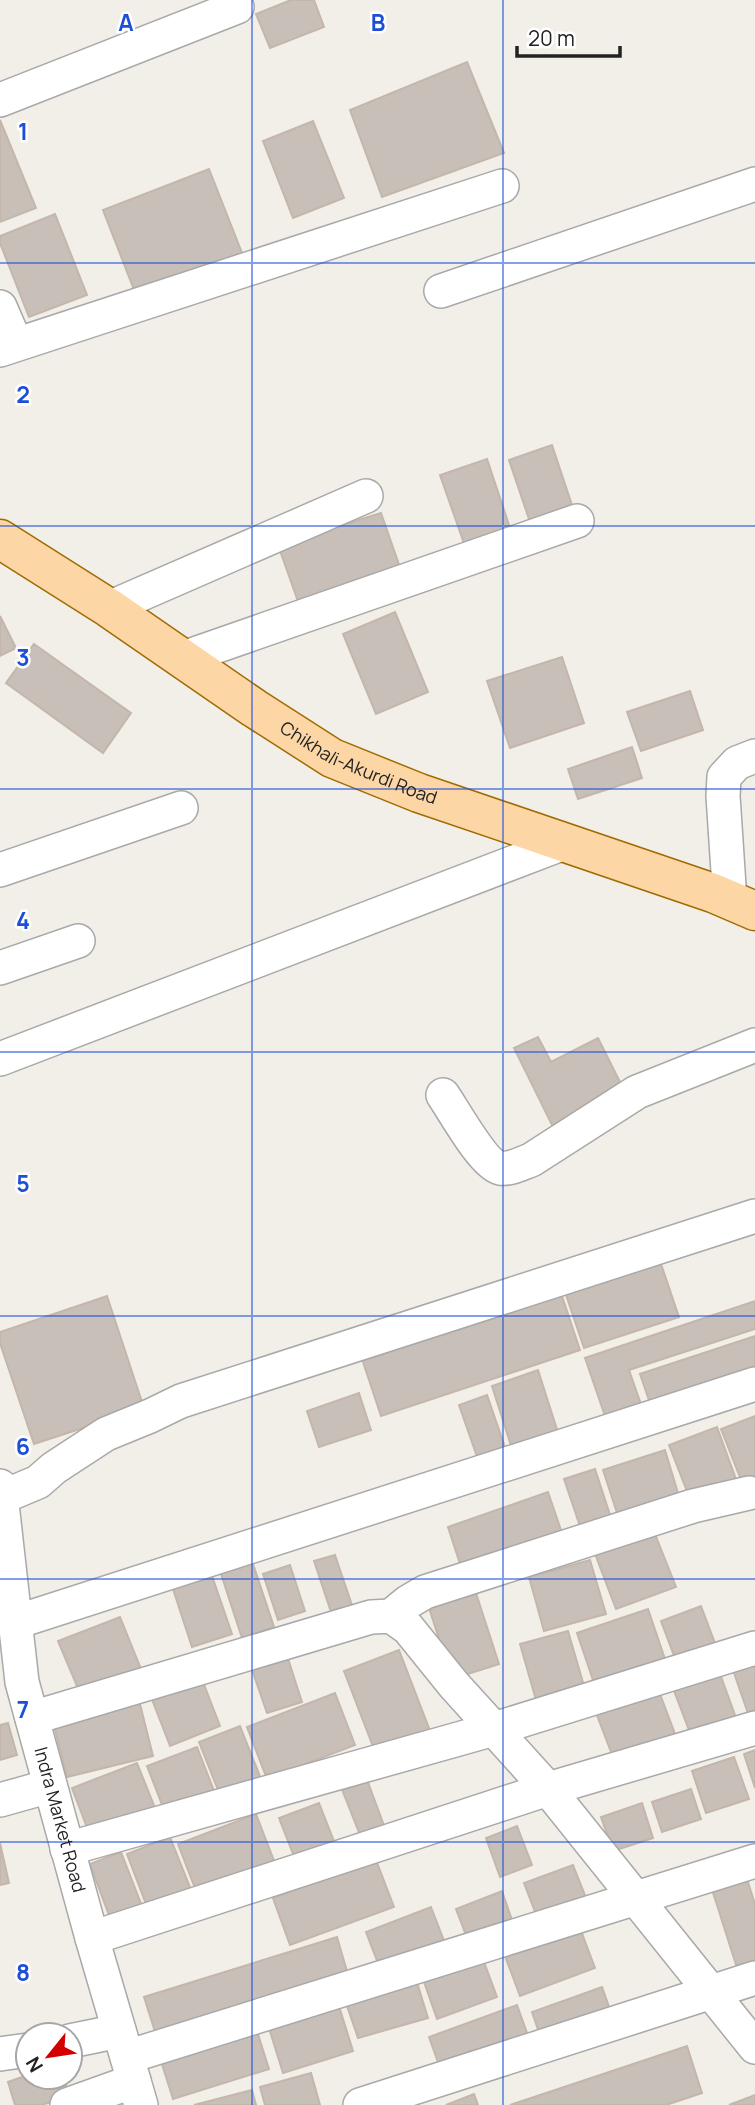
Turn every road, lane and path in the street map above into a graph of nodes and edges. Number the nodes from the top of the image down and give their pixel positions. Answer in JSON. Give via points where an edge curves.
{"nodes":[{"id":1,"x":237,"y":7,"type":"dead end"},
{"id":2,"x":0,"y":100,"type":"edge"},
{"id":3,"x":755,"y":184,"type":"edge"},
{"id":4,"x":502,"y":186,"type":"dead end"},
{"id":5,"x":441,"y":291,"type":"dead end"},
{"id":6,"x":0,"y":307,"type":"edge"},
{"id":7,"x":8,"y":347,"type":"edge"},
{"id":8,"x":366,"y":496,"type":"dead end"},
{"id":9,"x":577,"y":521,"type":"dead end"},
{"id":10,"x":0,"y":539,"type":"edge"},
{"id":11,"x":109,"y":608,"type":"junction"},
{"id":12,"x":183,"y":658,"type":"junction"},
{"id":13,"x":755,"y":757,"type":"edge"},
{"id":14,"x":181,"y":808,"type":"dead end"},
{"id":15,"x":564,"y":843,"type":"junction"},
{"id":16,"x":0,"y":870,"type":"edge"},
{"id":17,"x":742,"y":906,"type":"edge"},
{"id":18,"x":78,"y":941,"type":"dead end"},
{"id":19,"x":0,"y":968,"type":"edge"},
{"id":20,"x":755,"y":1045,"type":"edge"},
{"id":21,"x":0,"y":1059,"type":"edge"},
{"id":22,"x":443,"y":1095,"type":"dead end"},
{"id":23,"x":755,"y":1216,"type":"edge"},
{"id":24,"x":755,"y":1384,"type":"edge"},
{"id":25,"x":749,"y":1493,"type":"dead end"},
{"id":26,"x":0,"y":1494,"type":"edge"},
{"id":27,"x":391,"y":1616,"type":"junction"},
{"id":28,"x":16,"y":1622,"type":"junction"},
{"id":29,"x":755,"y":1648,"type":"edge"},
{"id":30,"x":32,"y":1718,"type":"junction"},
{"id":31,"x":755,"y":1728,"type":"edge"},
{"id":32,"x":494,"y":1730,"type":"junction"},
{"id":33,"x":50,"y":1786,"type":"junction"},
{"id":34,"x":548,"y":1789,"type":"junction"},
{"id":35,"x":0,"y":1800,"type":"edge"},
{"id":36,"x":67,"y":1849,"type":"junction"},
{"id":37,"x":755,"y":1861,"type":"edge"},
{"id":38,"x":634,"y":1897,"type":"junction"},
{"id":39,"x":92,"y":1938,"type":"junction"},
{"id":40,"x":755,"y":1978,"type":"edge"},
{"id":41,"x":712,"y":1993,"type":"junction"},
{"id":42,"x":84,"y":2047,"type":"edge"},
{"id":43,"x":755,"y":2047,"type":"edge"},
{"id":44,"x":130,"y":2068,"type":"edge"},
{"id":45,"x":67,"y":2105,"type":"edge"},
{"id":46,"x":360,"y":2105,"type":"edge"}],
"edges":[{"from":1,"to":2,"type":"street"},
{"from":3,"to":5,"type":"street"},
{"from":4,"to":7,"type":"street"},
{"from":6,"to":7,"type":"street"},
{"from":8,"to":11,"type":"street"},
{"from":9,"to":12,"type":"street"},
{"from":10,"to":11,"type":"main road","name":"Chikhali-Akurdi Road"},
{"from":11,"to":12,"type":"main road","name":"Chikhali-Akurdi Road"},
{"from":12,"to":15,"type":"main road","name":"Chikhali-Akurdi Road","via":[[332,758]]},
{"from":13,"to":17,"type":"street","via":[[737,763],[724,777],[723,796]]},
{"from":14,"to":16,"type":"street"},
{"from":15,"to":17,"type":"main road","name":"Chikhali-Akurdi Road"},
{"from":15,"to":21,"type":"street"},
{"from":18,"to":19,"type":"street"},
{"from":20,"to":22,"type":"street","via":[[637,1092],[513,1167],[499,1168],[485,1159]]},
{"from":23,"to":26,"type":"street","via":[[181,1401],[106,1434],[37,1482]]},
{"from":24,"to":28,"type":"street"},
{"from":25,"to":27,"type":"street","via":[[693,1506],[425,1592]]},
{"from":26,"to":28,"type":"street","name":"Indra Market Road"},
{"from":27,"to":30,"type":"street","via":[[371,1617]]},
{"from":27,"to":32,"type":"street","via":[[408,1628]]},
{"from":28,"to":30,"type":"street","name":"Indra Market Road","via":[[22,1682]]},
{"from":29,"to":32,"type":"street"},
{"from":30,"to":33,"type":"street","name":"Indra Market Road"},
{"from":31,"to":34,"type":"street"},
{"from":32,"to":34,"type":"street"},
{"from":32,"to":36,"type":"street"},
{"from":33,"to":35,"type":"street"},
{"from":33,"to":36,"type":"street","name":"Indra Market Road"},
{"from":34,"to":38,"type":"street"},
{"from":34,"to":39,"type":"street"},
{"from":36,"to":39,"type":"street","name":"Indra Market Road"},
{"from":37,"to":38,"type":"street"},
{"from":38,"to":41,"type":"street"},
{"from":38,"to":44,"type":"street"},
{"from":39,"to":44,"type":"street","name":"Indra Market Road"},
{"from":40,"to":41,"type":"street"},
{"from":41,"to":43,"type":"street"},
{"from":41,"to":46,"type":"street"},
{"from":42,"to":44,"type":"street"},
{"from":44,"to":45,"type":"street"}]}
